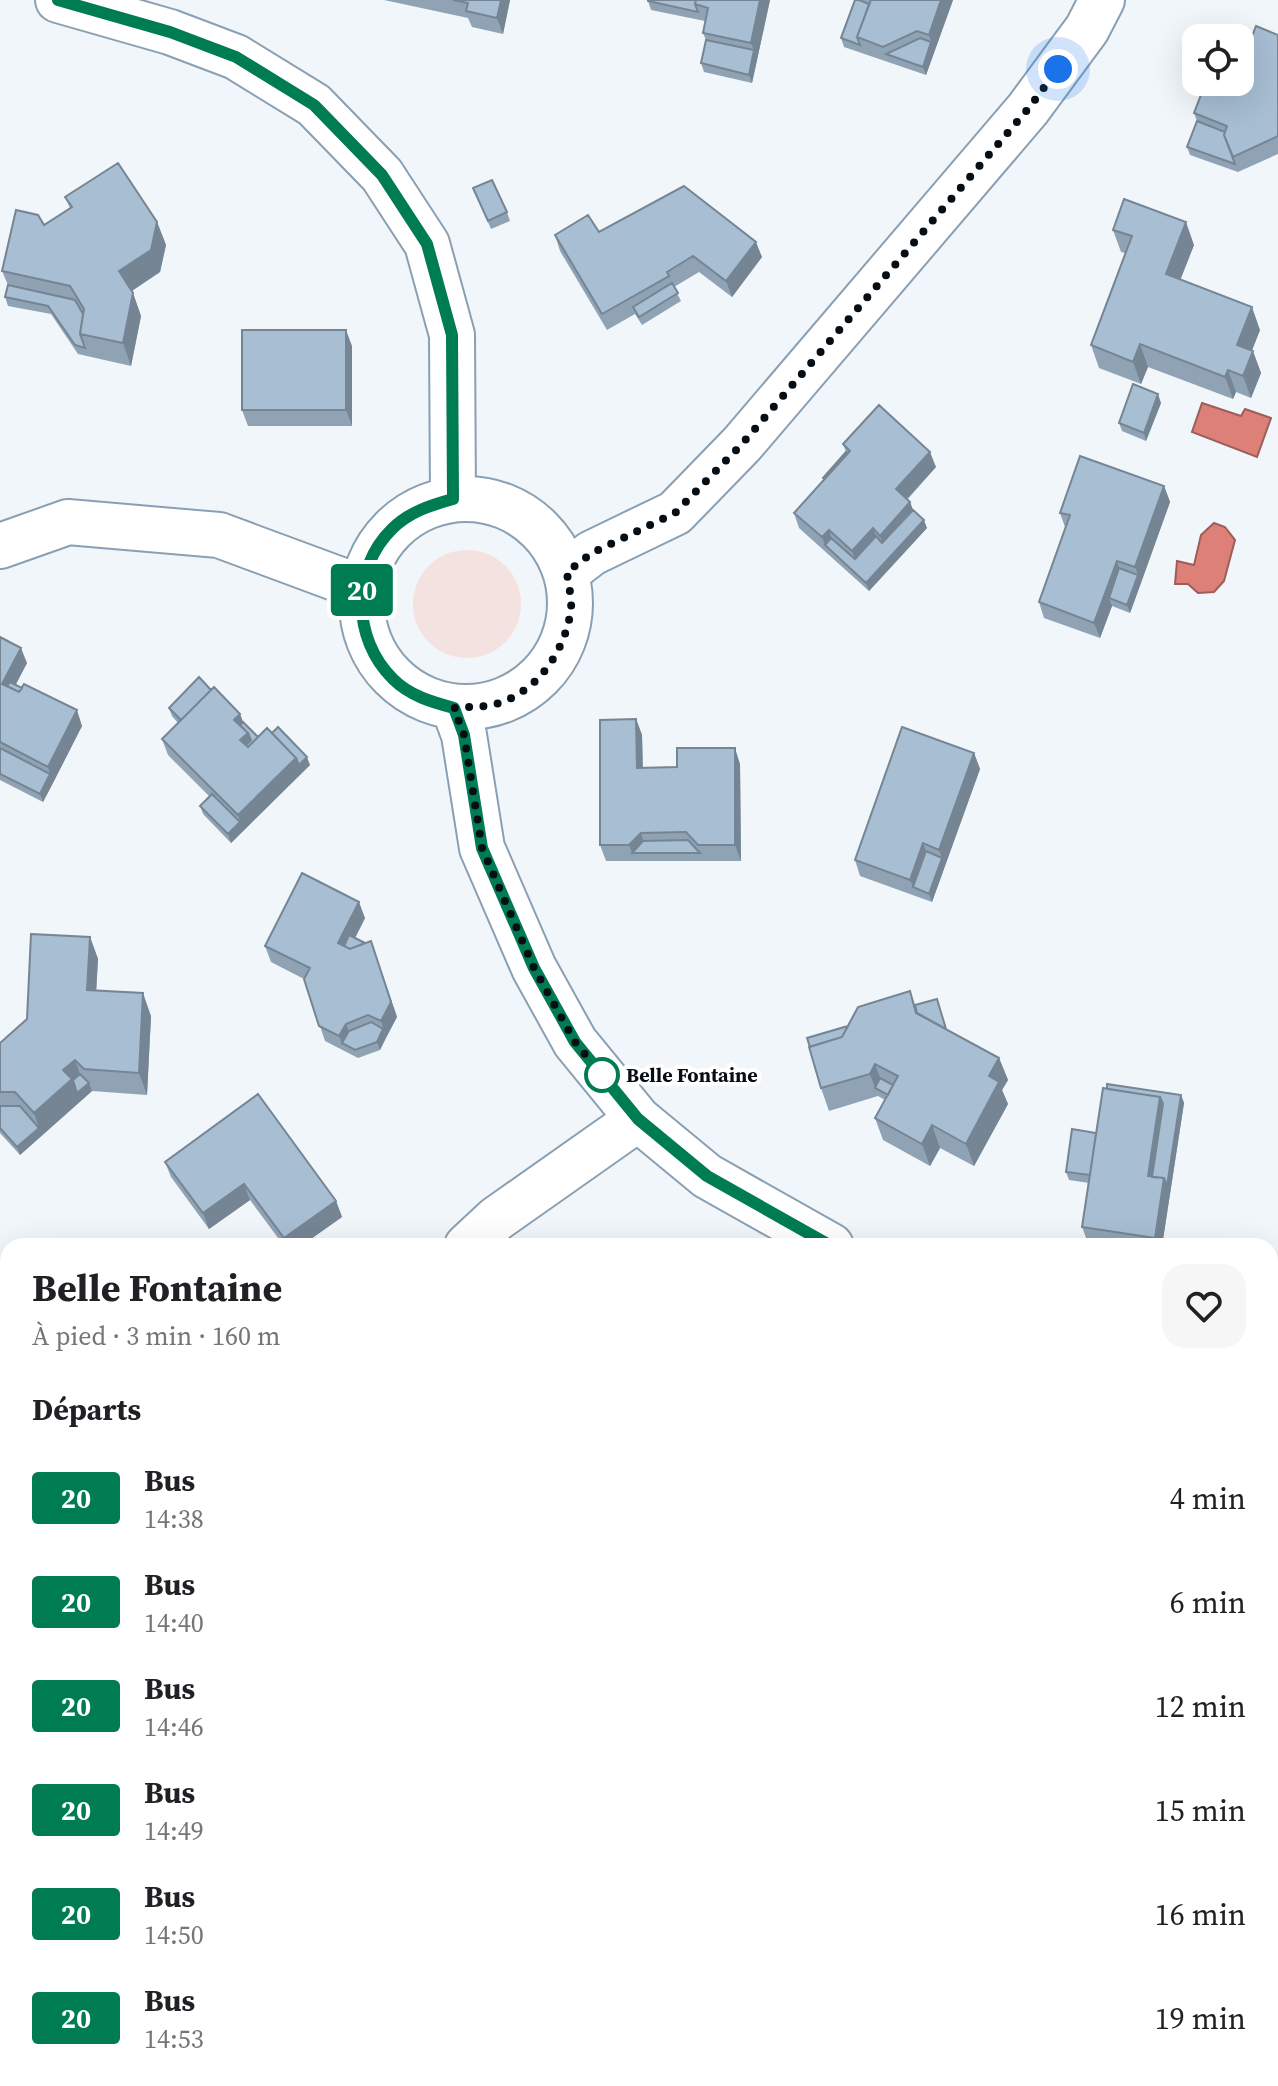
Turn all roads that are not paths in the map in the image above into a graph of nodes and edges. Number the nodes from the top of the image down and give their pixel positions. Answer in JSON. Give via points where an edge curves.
{"nodes":[{"id":1,"x":58,"y":0,"type":"edge"},
{"id":2,"x":1102,"y":0,"type":"edge"},
{"id":3,"x":453,"y":499,"type":"junction"},
{"id":4,"x":0,"y":546,"type":"edge"},
{"id":5,"x":567,"y":572,"type":"junction"},
{"id":6,"x":362,"y":588,"type":"junction"},
{"id":7,"x":454,"y":708,"type":"junction"},
{"id":8,"x":638,"y":1119,"type":"junction"},
{"id":9,"x":476,"y":1238,"type":"edge"},
{"id":10,"x":817,"y":1238,"type":"edge"}],
"edges":[{"from":1,"to":3,"type":"street","via":[[236,57],[314,105],[382,175],[427,244],[452,335]]},
{"from":2,"to":5,"type":"street","via":[[1028,109],[742,444],[675,513],[592,553]]},
{"from":3,"to":5,"type":"street","via":[[489,501],[523,515],[550,539]]},
{"from":3,"to":6,"type":"street","via":[[420,509],[393,528],[372,555]]},
{"from":4,"to":6,"type":"street","via":[[68,522],[219,535]]},
{"from":5,"to":7,"type":"street","via":[[571,606],[564,640],[547,670],[521,693],[489,706]]},
{"from":6,"to":7,"type":"street","via":[[362,621],[373,653],[394,680],[421,698]]},
{"from":7,"to":8,"type":"street","via":[[464,735],[482,848],[534,968],[575,1042]]},
{"from":8,"to":9,"type":"street"},
{"from":8,"to":10,"type":"street","via":[[707,1176]]}]}
